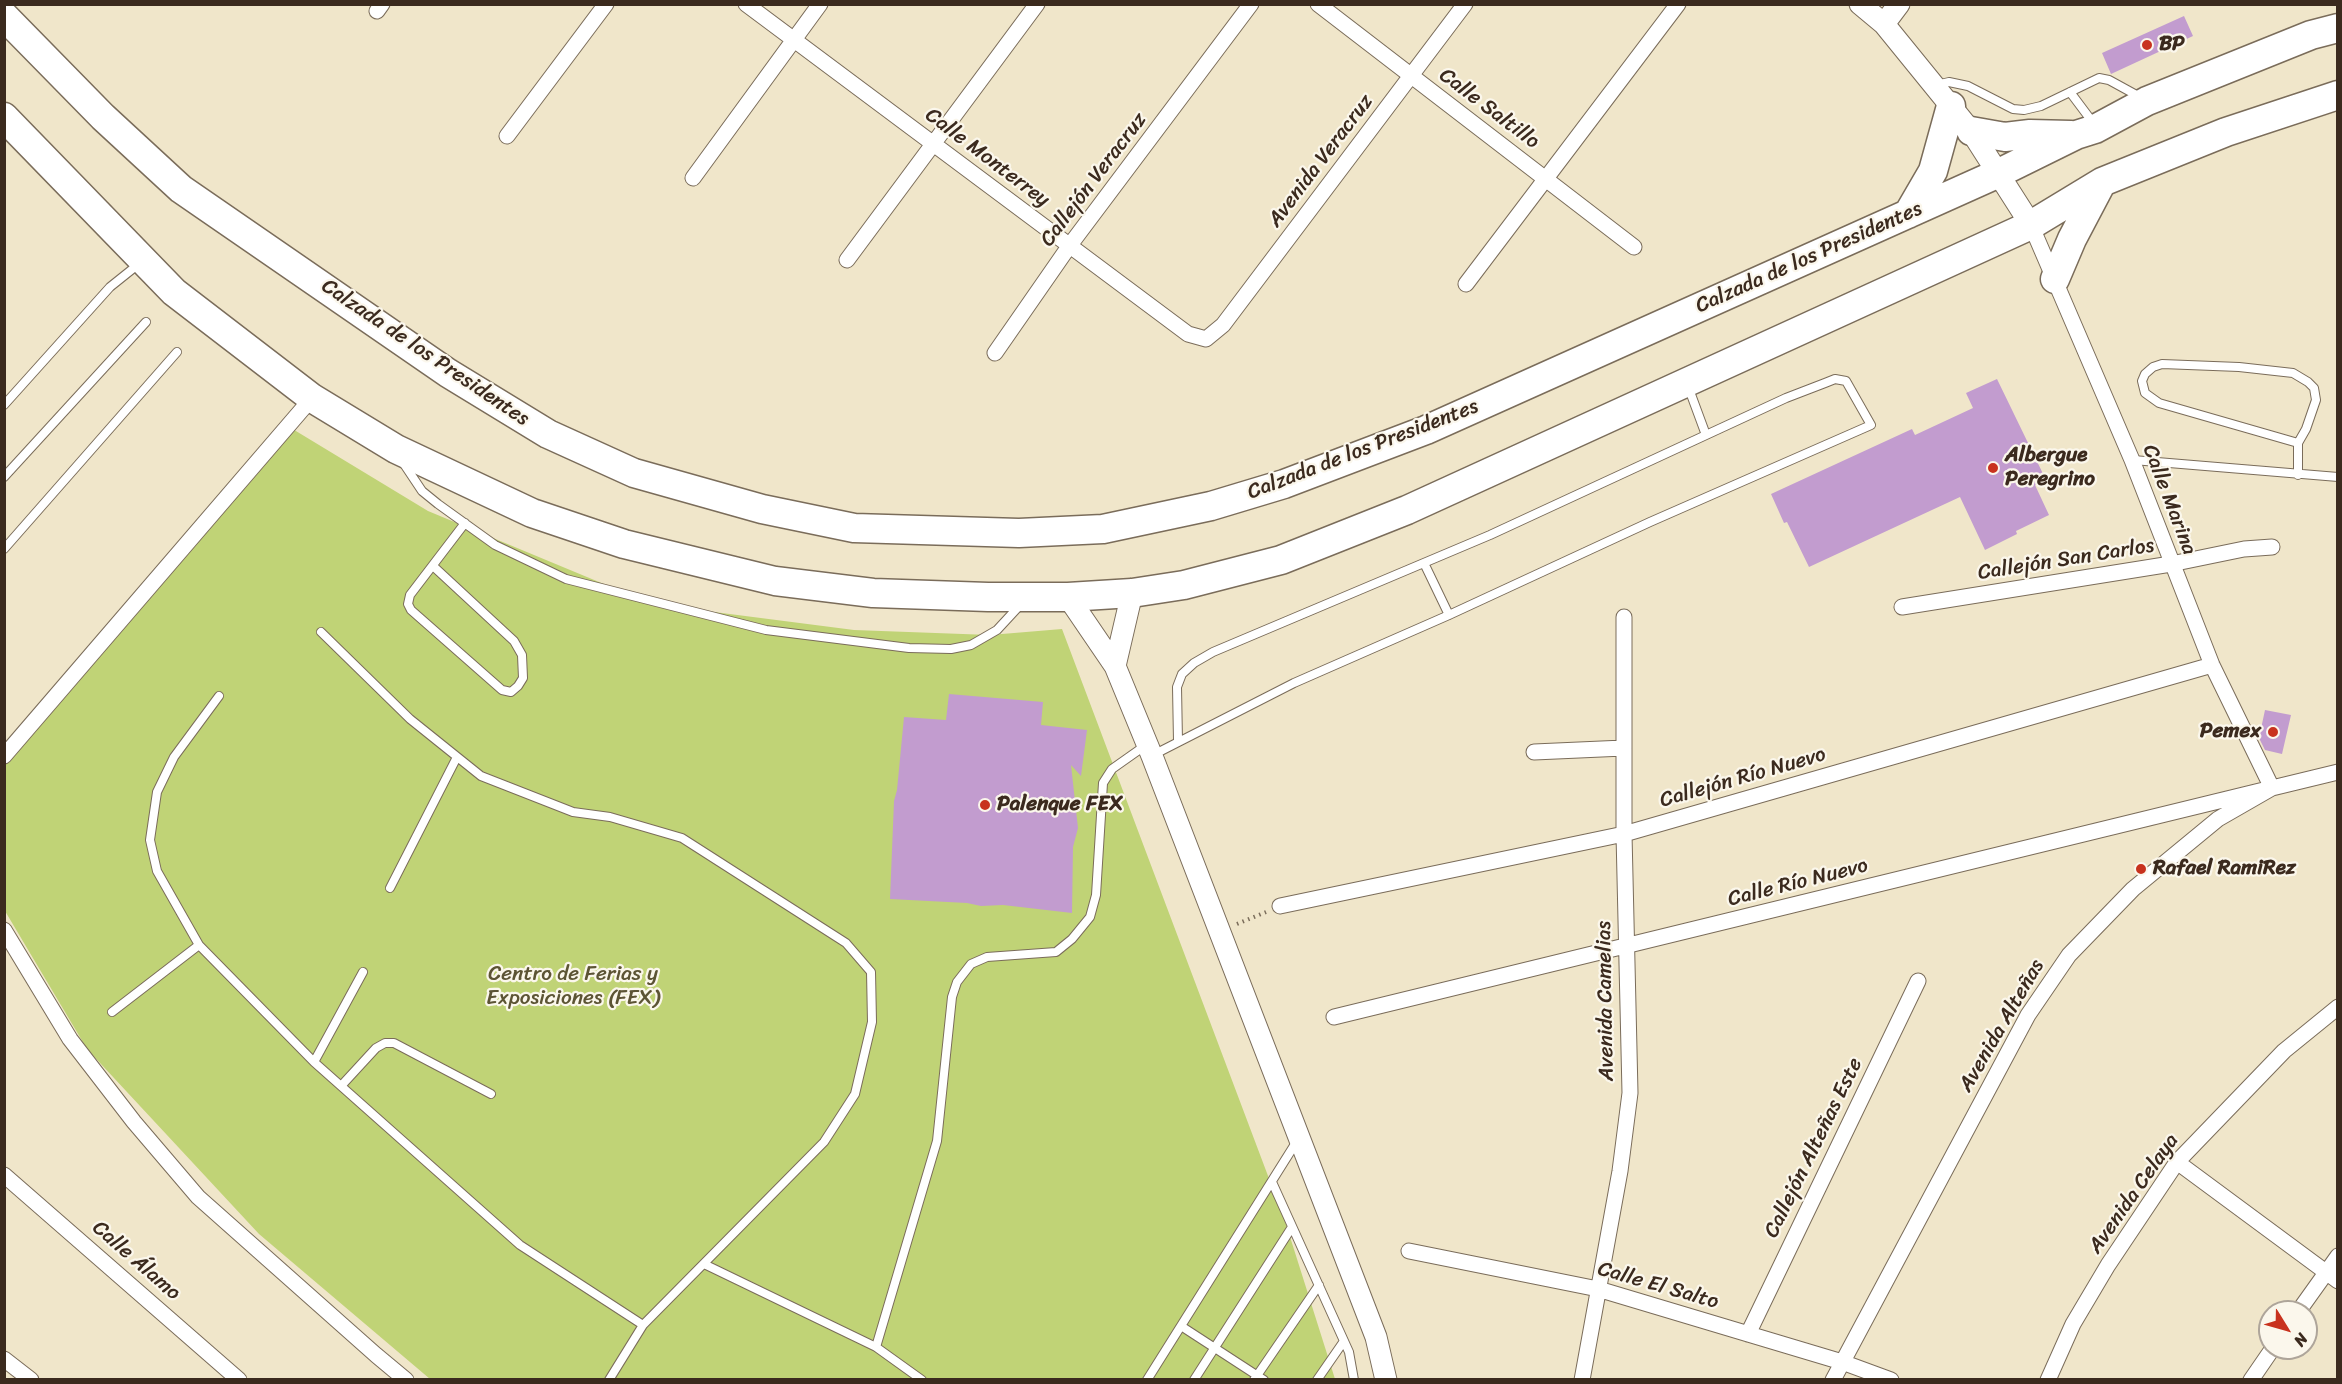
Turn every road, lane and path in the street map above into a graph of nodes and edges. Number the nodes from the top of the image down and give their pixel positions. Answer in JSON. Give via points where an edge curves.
{"nodes":[{"id":1,"x":606,"y":4,"type":"edge"},
{"id":2,"x":746,"y":4,"type":"edge"},
{"id":3,"x":820,"y":4,"type":"edge"},
{"id":4,"x":1037,"y":4,"type":"edge"},
{"id":5,"x":1251,"y":4,"type":"edge"},
{"id":6,"x":1318,"y":4,"type":"edge"},
{"id":7,"x":1465,"y":4,"type":"edge"},
{"id":8,"x":1678,"y":4,"type":"edge"},
{"id":9,"x":1860,"y":4,"type":"edge"},
{"id":10,"x":1899,"y":4,"type":"edge"},
{"id":11,"x":4,"y":16,"type":"edge"},
{"id":12,"x":1884,"y":24,"type":"junction"},
{"id":13,"x":2337,"y":28,"type":"edge"},
{"id":14,"x":793,"y":40,"type":"junction"},
{"id":15,"x":1412,"y":76,"type":"junction"},
{"id":16,"x":2070,"y":92,"type":"junction"},
{"id":17,"x":2337,"y":94,"type":"edge"},
{"id":18,"x":1943,"y":96,"type":"junction"},
{"id":19,"x":2147,"y":101,"type":"junction"},
{"id":20,"x":4,"y":117,"type":"edge"},
{"id":21,"x":1971,"y":131,"type":"junction"},
{"id":22,"x":2086,"y":132,"type":"junction"},
{"id":23,"x":507,"y":136,"type":"dead end"},
{"id":24,"x":933,"y":144,"type":"junction"},
{"id":25,"x":1999,"y":173,"type":"junction"},
{"id":26,"x":693,"y":178,"type":"dead end"},
{"id":27,"x":1547,"y":180,"type":"junction"},
{"id":28,"x":2102,"y":182,"type":"junction"},
{"id":29,"x":1908,"y":214,"type":"junction"},
{"id":30,"x":2031,"y":225,"type":"junction"},
{"id":31,"x":1070,"y":245,"type":"junction"},
{"id":32,"x":1635,"y":247,"type":"dead end"},
{"id":33,"x":144,"y":260,"type":"junction"},
{"id":34,"x":847,"y":260,"type":"dead end"},
{"id":35,"x":2055,"y":279,"type":"junction"},
{"id":36,"x":1466,"y":284,"type":"dead end"},
{"id":37,"x":146,"y":322,"type":"dead end"},
{"id":38,"x":1206,"y":339,"type":"joint"},
{"id":39,"x":177,"y":352,"type":"dead end"},
{"id":40,"x":995,"y":353,"type":"dead end"},
{"id":41,"x":1686,"y":383,"type":"junction"},
{"id":42,"x":312,"y":398,"type":"junction"},
{"id":43,"x":4,"y":405,"type":"edge"},
{"id":44,"x":1706,"y":435,"type":"junction"},
{"id":45,"x":2298,"y":443,"type":"junction"},
{"id":46,"x":396,"y":450,"type":"junction"},
{"id":47,"x":2132,"y":460,"type":"junction"},
{"id":48,"x":2298,"y":474,"type":"junction"},
{"id":49,"x":4,"y":477,"type":"edge"},
{"id":50,"x":2337,"y":477,"type":"edge"},
{"id":51,"x":465,"y":523,"type":"junction"},
{"id":52,"x":2272,"y":547,"type":"dead end"},
{"id":53,"x":4,"y":549,"type":"edge"},
{"id":54,"x":1424,"y":563,"type":"junction"},
{"id":55,"x":2171,"y":564,"type":"junction"},
{"id":56,"x":433,"y":566,"type":"junction"},
{"id":57,"x":1132,"y":593,"type":"junction"},
{"id":58,"x":1027,"y":597,"type":"junction"},
{"id":59,"x":1068,"y":597,"type":"junction"},
{"id":60,"x":1902,"y":608,"type":"dead end"},
{"id":61,"x":1449,"y":615,"type":"junction"},
{"id":62,"x":1624,"y":617,"type":"dead end"},
{"id":63,"x":321,"y":632,"type":"dead end"},
{"id":64,"x":2212,"y":665,"type":"junction"},
{"id":65,"x":1115,"y":666,"type":"junction"},
{"id":66,"x":219,"y":696,"type":"dead end"},
{"id":67,"x":1178,"y":741,"type":"junction"},
{"id":68,"x":1624,"y":748,"type":"junction"},
{"id":69,"x":1149,"y":750,"type":"junction"},
{"id":70,"x":1534,"y":752,"type":"dead end"},
{"id":71,"x":4,"y":756,"type":"edge"},
{"id":72,"x":457,"y":757,"type":"junction"},
{"id":73,"x":2336,"y":774,"type":"edge"},
{"id":74,"x":2272,"y":788,"type":"junction"},
{"id":75,"x":1624,"y":834,"type":"junction"},
{"id":76,"x":390,"y":888,"type":"dead end"},
{"id":77,"x":1280,"y":906,"type":"joint"},
{"id":78,"x":4,"y":930,"type":"edge"},
{"id":79,"x":1220,"y":931,"type":"junction"},
{"id":80,"x":199,"y":945,"type":"junction"},
{"id":81,"x":1626,"y":946,"type":"junction"},
{"id":82,"x":363,"y":972,"type":"dead end"},
{"id":83,"x":1918,"y":981,"type":"dead end"},
{"id":84,"x":2337,"y":1007,"type":"edge"},
{"id":85,"x":112,"y":1012,"type":"dead end"},
{"id":86,"x":1334,"y":1017,"type":"dead end"},
{"id":87,"x":314,"y":1062,"type":"junction"},
{"id":88,"x":341,"y":1086,"type":"junction"},
{"id":89,"x":491,"y":1094,"type":"dead end"},
{"id":90,"x":1300,"y":1137,"type":"junction"},
{"id":91,"x":2177,"y":1162,"type":"junction"},
{"id":92,"x":4,"y":1175,"type":"edge"},
{"id":93,"x":1272,"y":1182,"type":"junction"},
{"id":94,"x":1292,"y":1227,"type":"junction"},
{"id":95,"x":1408,"y":1251,"type":"dead end"},
{"id":96,"x":2337,"y":1256,"type":"edge"},
{"id":97,"x":704,"y":1264,"type":"junction"},
{"id":98,"x":2332,"y":1277,"type":"edge"},
{"id":99,"x":1319,"y":1285,"type":"junction"},
{"id":100,"x":1598,"y":1289,"type":"junction"},
{"id":101,"x":2310,"y":1300,"type":"edge"},
{"id":102,"x":643,"y":1325,"type":"junction"},
{"id":103,"x":1181,"y":1326,"type":"junction"},
{"id":104,"x":1748,"y":1334,"type":"junction"},
{"id":105,"x":1344,"y":1341,"type":"junction"},
{"id":106,"x":876,"y":1347,"type":"junction"},
{"id":107,"x":1215,"y":1348,"type":"junction"},
{"id":108,"x":4,"y":1359,"type":"edge"},
{"id":109,"x":2265,"y":1360,"type":"edge"},
{"id":110,"x":1842,"y":1362,"type":"junction"},
{"id":111,"x":1258,"y":1378,"type":"edge"},
{"id":112,"x":31,"y":1380,"type":"edge"},
{"id":113,"x":239,"y":1380,"type":"edge"},
{"id":114,"x":406,"y":1380,"type":"edge"},
{"id":115,"x":609,"y":1380,"type":"edge"},
{"id":116,"x":922,"y":1380,"type":"edge"},
{"id":117,"x":1147,"y":1380,"type":"edge"},
{"id":118,"x":1194,"y":1380,"type":"edge"},
{"id":119,"x":1317,"y":1380,"type":"edge"},
{"id":120,"x":1354,"y":1380,"type":"edge"},
{"id":121,"x":1386,"y":1380,"type":"edge"},
{"id":122,"x":1582,"y":1380,"type":"edge"},
{"id":123,"x":1833,"y":1380,"type":"edge"},
{"id":124,"x":1891,"y":1380,"type":"edge"},
{"id":125,"x":2048,"y":1380,"type":"edge"},
{"id":126,"x":2251,"y":1380,"type":"edge"}],
"edges":[{"from":1,"to":23,"type":"street"},
{"from":2,"to":14,"type":"street","name":"Calle Monterrey"},
{"from":3,"to":14,"type":"street"},
{"from":4,"to":24,"type":"street"},
{"from":5,"to":31,"type":"street","name":"Callejón Veracruz"},
{"from":6,"to":15,"type":"street","name":"Calle Saltillo"},
{"from":7,"to":15,"type":"street","name":"Avenida Veracruz"},
{"from":8,"to":27,"type":"street"},
{"from":9,"to":12,"type":"street"},
{"from":10,"to":12,"type":"street"},
{"from":11,"to":29,"type":"highway","name":"Calzada de los Presidentes","via":[[103,117],[181,189],[448,373],[538,428],[633,473],[762,509],[854,528],[1019,533],[1103,529],[1210,506],[1284,484],[1426,430]]},
{"from":12,"to":18,"type":"street"},
{"from":13,"to":19,"type":"highway","name":"Calzada de los Presidentes"},
{"from":14,"to":24,"type":"street","name":"Calle Monterrey"},
{"from":14,"to":26,"type":"street"},
{"from":15,"to":27,"type":"street","name":"Calle Saltillo"},
{"from":15,"to":38,"type":"street","name":"Avenida Veracruz","via":[[1223,325]]},
{"from":16,"to":18,"type":"lane","via":[[2024,110],[1949,82]]},
{"from":16,"to":19,"type":"lane","via":[[2104,78]]},
{"from":16,"to":22,"type":"lane","via":[[2092,121]]},
{"from":17,"to":28,"type":"highway","via":[[2226,132]]},
{"from":18,"to":21,"type":"street"},
{"from":18,"to":29,"type":"highway","via":[[1933,171]]},
{"from":19,"to":22,"type":"highway","name":"Calzada de los Presidentes"},
{"from":20,"to":33,"type":"highway"},
{"from":21,"to":22,"type":"highway","via":[[2005,137]]},
{"from":21,"to":25,"type":"street"},
{"from":22,"to":25,"type":"highway","name":"Calzada de los Presidentes"},
{"from":24,"to":31,"type":"street","name":"Calle Monterrey"},
{"from":24,"to":34,"type":"street"},
{"from":25,"to":29,"type":"highway","name":"Calzada de los Presidentes"},
{"from":25,"to":30,"type":"street"},
{"from":27,"to":32,"type":"street","name":"Calle Saltillo"},
{"from":27,"to":36,"type":"street"},
{"from":28,"to":30,"type":"highway"},
{"from":28,"to":35,"type":"highway"},
{"from":30,"to":35,"type":"street","name":"Calle Marina"},
{"from":30,"to":41,"type":"highway"},
{"from":31,"to":38,"type":"street","name":"Calle Monterrey","via":[[1188,334]]},
{"from":31,"to":40,"type":"street","name":"Callejón Veracruz"},
{"from":33,"to":42,"type":"highway","via":[[174,292]]},
{"from":33,"to":43,"type":"lane","via":[[110,287]]},
{"from":35,"to":47,"type":"street","name":"Calle Marina"},
{"from":37,"to":49,"type":"lane"},
{"from":39,"to":53,"type":"lane"},
{"from":41,"to":44,"type":"lane"},
{"from":41,"to":57,"type":"highway","via":[[1407,510],[1281,560],[1185,585]]},
{"from":42,"to":46,"type":"highway"},
{"from":42,"to":71,"type":"street"},
{"from":44,"to":54,"type":"lane"},
{"from":44,"to":61,"type":"lane","via":[[1836,379],[1846,381],[1871,425]]},
{"from":45,"to":45,"type":"lane","via":[[2159,403],[2145,393],[2142,381],[2153,367],[2162,364],[2294,374],[2314,388],[2316,400]]},
{"from":45,"to":48,"type":"lane"},
{"from":46,"to":51,"type":"lane","via":[[422,491]]},
{"from":46,"to":58,"type":"highway","via":[[532,513],[624,544],[775,581],[873,593]]},
{"from":47,"to":48,"type":"lane"},
{"from":47,"to":55,"type":"street","name":"Calle Marina"},
{"from":48,"to":50,"type":"lane"},
{"from":51,"to":56,"type":"lane"},
{"from":51,"to":58,"type":"lane","via":[[495,545],[566,579],[765,630],[909,648],[951,649],[971,645],[997,630]]},
{"from":52,"to":55,"type":"street","name":"Callejón San Carlos"},
{"from":54,"to":61,"type":"lane"},
{"from":54,"to":67,"type":"lane","via":[[1194,663],[1182,674],[1177,687]]},
{"from":55,"to":60,"type":"street","name":"Callejón San Carlos"},
{"from":55,"to":64,"type":"street","name":"Calle Marina"},
{"from":56,"to":56,"type":"lane","via":[[514,641],[522,655],[523,678],[512,693],[502,690],[411,610],[410,595]]},
{"from":57,"to":59,"type":"highway"},
{"from":57,"to":65,"type":"street"},
{"from":58,"to":59,"type":"highway"},
{"from":59,"to":65,"type":"street"},
{"from":61,"to":67,"type":"lane","via":[[1294,683]]},
{"from":62,"to":68,"type":"street","name":"Avenida Camelias"},
{"from":63,"to":72,"type":"lane","via":[[410,719]]},
{"from":64,"to":74,"type":"street","name":"Calle Marina"},
{"from":64,"to":75,"type":"street","name":"Callejón Río Nuevo"},
{"from":65,"to":69,"type":"street"},
{"from":66,"to":80,"type":"lane","via":[[174,757],[157,792],[150,840],[157,871]]},
{"from":67,"to":69,"type":"lane"},
{"from":68,"to":70,"type":"street"},
{"from":68,"to":75,"type":"street","name":"Avenida Camelias"},
{"from":69,"to":79,"type":"street"},
{"from":69,"to":106,"type":"lane","via":[[1112,769],[1103,783],[1096,895],[1090,917],[1072,939],[1056,952],[987,957],[971,964],[957,982],[952,997],[937,1142]]},
{"from":72,"to":76,"type":"lane"},
{"from":72,"to":97,"type":"lane","via":[[481,777],[573,812],[610,817],[682,838],[846,943],[871,972],[872,1022],[855,1094],[824,1142]]},
{"from":73,"to":74,"type":"street","name":"Avenida Alteñas"},
{"from":74,"to":81,"type":"street","name":"Calle Río Nuevo"},
{"from":74,"to":110,"type":"street","name":"Avenida Alteñas","via":[[2218,819],[2141,882],[2069,955],[2028,1015]]},
{"from":75,"to":77,"type":"street","name":"Callejón Río Nuevo"},
{"from":75,"to":81,"type":"street","name":"Avenida Camelias"},
{"from":77,"to":79,"type":"path"},
{"from":78,"to":114,"type":"street","via":[[70,1039],[198,1197]]},
{"from":79,"to":90,"type":"street"},
{"from":80,"to":85,"type":"lane"},
{"from":80,"to":87,"type":"lane"},
{"from":81,"to":86,"type":"street","name":"Calle Río Nuevo"},
{"from":81,"to":100,"type":"street","name":"Avenida Camelias","via":[[1630,1093]]},
{"from":82,"to":87,"type":"lane"},
{"from":83,"to":104,"type":"street","name":"Callejón Alteñas Este"},
{"from":84,"to":91,"type":"street","name":"Avenida Celaya","via":[[2284,1051]]},
{"from":87,"to":88,"type":"lane"},
{"from":88,"to":89,"type":"lane","via":[[376,1048],[394,1042]]},
{"from":88,"to":102,"type":"lane","via":[[520,1245]]},
{"from":90,"to":93,"type":"lane"},
{"from":90,"to":121,"type":"street","via":[[1376,1337]]},
{"from":91,"to":98,"type":"street"},
{"from":91,"to":125,"type":"street","name":"Avenida Celaya","via":[[2079,1314]]},
{"from":92,"to":113,"type":"street","name":"Calle Álamo"},
{"from":93,"to":94,"type":"lane"},
{"from":93,"to":103,"type":"lane"},
{"from":94,"to":99,"type":"lane"},
{"from":94,"to":107,"type":"lane"},
{"from":95,"to":100,"type":"street","name":"Calle El Salto"},
{"from":96,"to":98,"type":"street"},
{"from":97,"to":102,"type":"lane"},
{"from":97,"to":106,"type":"lane"},
{"from":98,"to":101,"type":"street"},
{"from":99,"to":105,"type":"lane"},
{"from":99,"to":111,"type":"lane"},
{"from":100,"to":104,"type":"street","name":"Calle El Salto"},
{"from":100,"to":122,"type":"street","name":"Avenida Camelias"},
{"from":102,"to":115,"type":"lane"},
{"from":103,"to":107,"type":"lane"},
{"from":103,"to":117,"type":"lane"},
{"from":104,"to":110,"type":"street","name":"Calle El Salto"},
{"from":105,"to":119,"type":"lane"},
{"from":105,"to":120,"type":"lane"},
{"from":106,"to":116,"type":"lane"},
{"from":107,"to":111,"type":"lane"},
{"from":107,"to":118,"type":"lane"},
{"from":108,"to":112,"type":"street"},
{"from":109,"to":126,"type":"street"},
{"from":110,"to":123,"type":"street","name":"Avenida Alteñas"},
{"from":110,"to":124,"type":"street","name":"Calle El Salto"}]}
